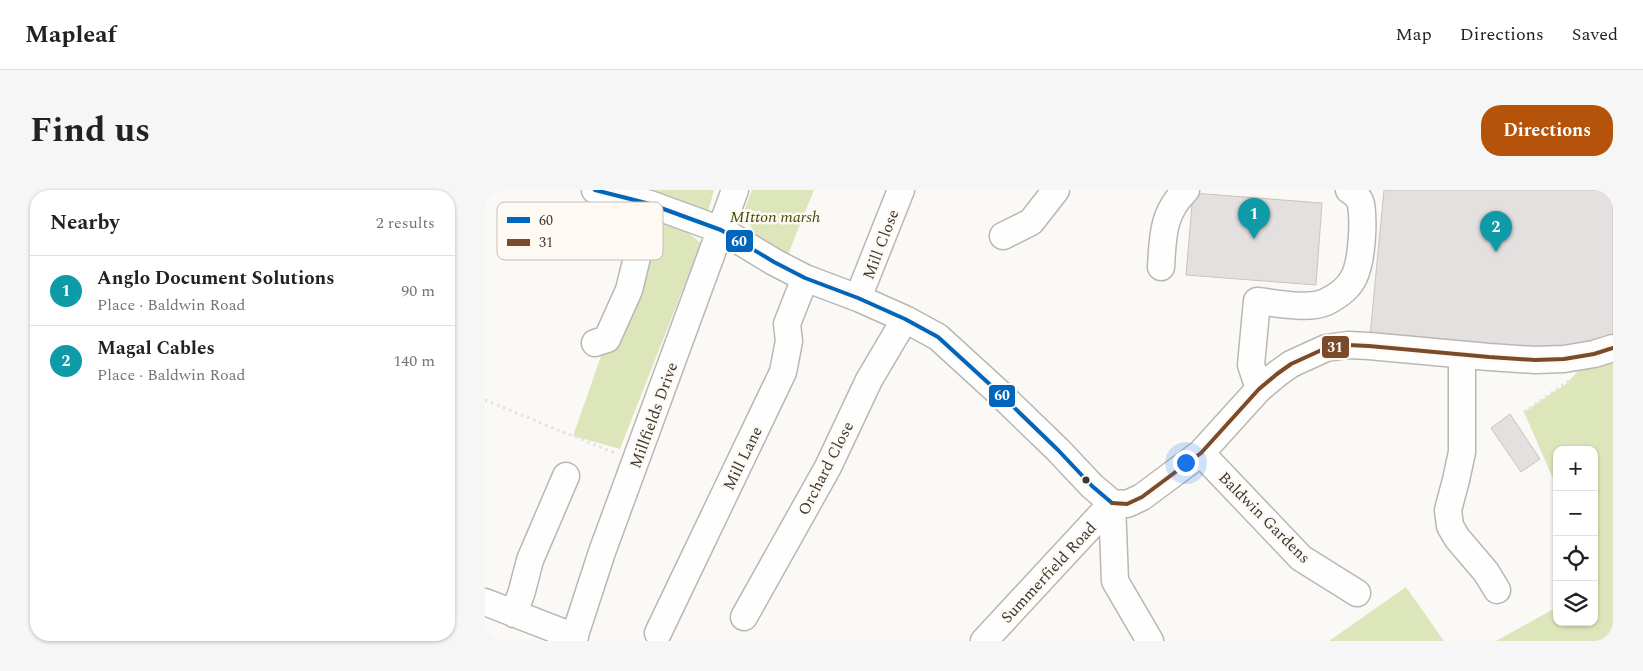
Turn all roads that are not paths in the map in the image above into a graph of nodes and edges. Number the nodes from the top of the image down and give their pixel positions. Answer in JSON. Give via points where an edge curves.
{"nodes":[{"id":1,"x":595,"y":190,"type":"edge"},
{"id":2,"x":735,"y":190,"type":"edge"},
{"id":3,"x":901,"y":190,"type":"edge"},
{"id":4,"x":1056,"y":190,"type":"edge"},
{"id":5,"x":1186,"y":190,"type":"edge"},
{"id":6,"x":1349,"y":190,"type":"edge"},
{"id":7,"x":642,"y":202,"type":"edge"},
{"id":8,"x":663,"y":209,"type":"edge"},
{"id":9,"x":721,"y":230,"type":"junction"},
{"id":10,"x":1003,"y":236,"type":"dead end"},
{"id":11,"x":636,"y":260,"type":"edge"},
{"id":12,"x":1161,"y":267,"type":"dead end"},
{"id":13,"x":805,"y":278,"type":"junction"},
{"id":14,"x":859,"y":298,"type":"junction"},
{"id":15,"x":905,"y":319,"type":"junction"},
{"id":16,"x":595,"y":343,"type":"dead end"},
{"id":17,"x":1613,"y":348,"type":"edge"},
{"id":18,"x":1462,"y":354,"type":"junction"},
{"id":19,"x":1259,"y":389,"type":"junction"},
{"id":20,"x":1201,"y":452,"type":"junction"},
{"id":21,"x":566,"y":476,"type":"dead end"},
{"id":22,"x":1112,"y":503,"type":"junction"},
{"id":23,"x":1497,"y":590,"type":"dead end"},
{"id":24,"x":1357,"y":593,"type":"dead end"},
{"id":25,"x":496,"y":611,"type":"edge"},
{"id":26,"x":744,"y":617,"type":"dead end"},
{"id":27,"x":658,"y":633,"type":"dead end"},
{"id":28,"x":574,"y":639,"type":"edge"},
{"id":29,"x":983,"y":641,"type":"edge"},
{"id":30,"x":1150,"y":641,"type":"edge"}],
"edges":[{"from":1,"to":7,"type":"street"},
{"from":2,"to":9,"type":"street","name":"Millfields Drive"},
{"from":3,"to":14,"type":"street","name":"Mill Close"},
{"from":4,"to":10,"type":"street","via":[[1031,222]]},
{"from":5,"to":12,"type":"street","via":[[1165,223]]},
{"from":6,"to":19,"type":"street","via":[[1357,195],[1362,219],[1354,277],[1335,296],[1314,306],[1257,301],[1251,365]]},
{"from":8,"to":9,"type":"street"},
{"from":9,"to":13,"type":"street"},
{"from":9,"to":28,"type":"street","name":"Millfields Drive","via":[[602,552]]},
{"from":11,"to":16,"type":"street","via":[[629,290],[607,339]]},
{"from":13,"to":14,"type":"street"},
{"from":13,"to":27,"type":"street","name":"Mill Lane","via":[[787,324],[789,341],[783,372]]},
{"from":14,"to":15,"type":"street"},
{"from":15,"to":22,"type":"street","via":[[939,337]]},
{"from":15,"to":26,"type":"street","name":"Orchard Close","via":[[869,380],[828,467]]},
{"from":17,"to":18,"type":"street","via":[[1564,359]]},
{"from":18,"to":19,"type":"street","via":[[1348,345],[1326,348],[1291,364]]},
{"from":18,"to":23,"type":"street","via":[[1462,452],[1448,510],[1450,526]]},
{"from":19,"to":20,"type":"street"},
{"from":20,"to":22,"type":"street","via":[[1142,498],[1127,504]]},
{"from":20,"to":24,"type":"street","name":"Baldwin Gardens","via":[[1301,558]]},
{"from":21,"to":25,"type":"street","via":[[530,560],[522,591]]},
{"from":22,"to":29,"type":"street","name":"Summerfield Road"},
{"from":22,"to":30,"type":"street","via":[[1115,581]]},
{"from":25,"to":28,"type":"street"}]}
